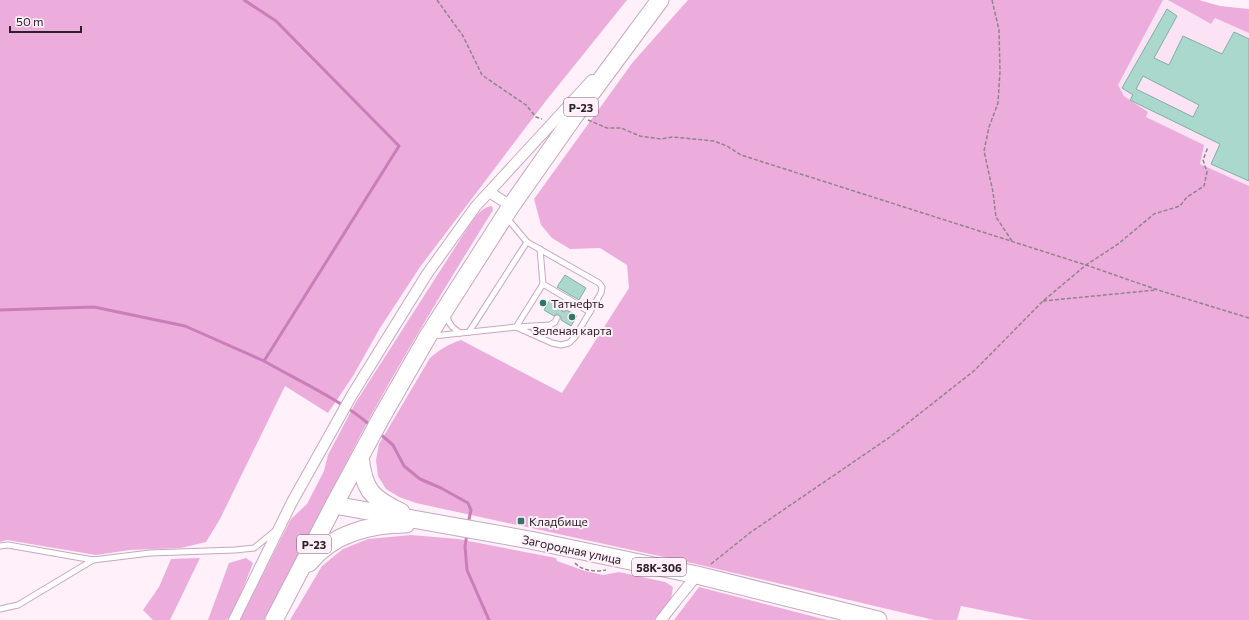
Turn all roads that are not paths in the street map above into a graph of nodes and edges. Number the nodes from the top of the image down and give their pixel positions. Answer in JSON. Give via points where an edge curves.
{"nodes":[{"id":1,"x":660,"y":0,"type":"edge"},
{"id":2,"x":633,"y":36,"type":"junction"},
{"id":3,"x":489,"y":192,"type":"junction"},
{"id":4,"x":508,"y":210,"type":"junction"},
{"id":5,"x":527,"y":242,"type":"junction"},
{"id":6,"x":540,"y":249,"type":"junction"},
{"id":7,"x":543,"y":284,"type":"junction"},
{"id":8,"x":569,"y":299,"type":"junction"},
{"id":9,"x":448,"y":304,"type":"junction"},
{"id":10,"x":564,"y":308,"type":"dead end"},
{"id":11,"x":590,"y":312,"type":"junction"},
{"id":12,"x":557,"y":318,"type":"dead end"},
{"id":13,"x":516,"y":327,"type":"junction"},
{"id":14,"x":469,"y":332,"type":"junction"},
{"id":15,"x":460,"y":333,"type":"junction"},
{"id":16,"x":428,"y":336,"type":"junction"},
{"id":17,"x":360,"y":456,"type":"junction"},
{"id":18,"x":334,"y":505,"type":"junction"},
{"id":19,"x":438,"y":523,"type":"junction"},
{"id":20,"x":279,"y":528,"type":"junction"},
{"id":21,"x":0,"y":546,"type":"edge"},
{"id":22,"x":93,"y":560,"type":"junction"},
{"id":23,"x":698,"y":576,"type":"junction"},
{"id":24,"x":293,"y":584,"type":"junction"},
{"id":25,"x":0,"y":609,"type":"edge"},
{"id":26,"x":867,"y":619,"type":"edge"},
{"id":27,"x":234,"y":620,"type":"edge"},
{"id":28,"x":274,"y":620,"type":"edge"},
{"id":29,"x":661,"y":620,"type":"edge"}],
"edges":[{"from":1,"to":2,"type":"highway","number":"Р-23"},
{"from":2,"to":3,"type":"street"},
{"from":2,"to":4,"type":"highway","number":"Р-23"},
{"from":3,"to":4,"type":"street"},
{"from":3,"to":20,"type":"street","via":[[460,227],[427,274],[352,395]]},
{"from":4,"to":5,"type":"lane"},
{"from":4,"to":9,"type":"highway","number":"Р-23"},
{"from":5,"to":6,"type":"lane"},
{"from":5,"to":14,"type":"lane"},
{"from":6,"to":7,"type":"lane"},
{"from":6,"to":11,"type":"lane","via":[[599,283],[602,287],[601,293]]},
{"from":7,"to":8,"type":"lane"},
{"from":7,"to":13,"type":"lane"},
{"from":8,"to":10,"type":"lane"},
{"from":8,"to":11,"type":"lane"},
{"from":9,"to":15,"type":"lane","via":[[448,321]]},
{"from":9,"to":16,"type":"highway","number":"Р-23"},
{"from":11,"to":13,"type":"lane","via":[[575,337],[569,343],[561,345]]},
{"from":12,"to":13,"type":"lane","via":[[550,325]]},
{"from":13,"to":14,"type":"lane"},
{"from":14,"to":15,"type":"lane"},
{"from":15,"to":16,"type":"lane"},
{"from":16,"to":17,"type":"highway","number":"Р-23"},
{"from":17,"to":18,"type":"highway","number":"Р-23"},
{"from":17,"to":19,"type":"highway","via":[[362,474],[374,496],[386,505]]},
{"from":18,"to":19,"type":"highway","name":"Загородная улица","number":"58К-306"},
{"from":18,"to":24,"type":"highway","number":"Р-23"},
{"from":19,"to":23,"type":"highway","name":"Загородная улица","number":"58К-306"},
{"from":19,"to":24,"type":"highway","via":[[394,524],[352,532],[325,547],[311,560]]},
{"from":20,"to":22,"type":"lane","via":[[254,548],[150,553]]},
{"from":20,"to":27,"type":"street"},
{"from":21,"to":22,"type":"lane","via":[[8,545]]},
{"from":22,"to":25,"type":"lane","via":[[18,605]]},
{"from":23,"to":26,"type":"highway","name":"Загородная улица","number":"58К-306"},
{"from":23,"to":29,"type":"street"},
{"from":24,"to":28,"type":"highway","number":"Р-23"}]}
